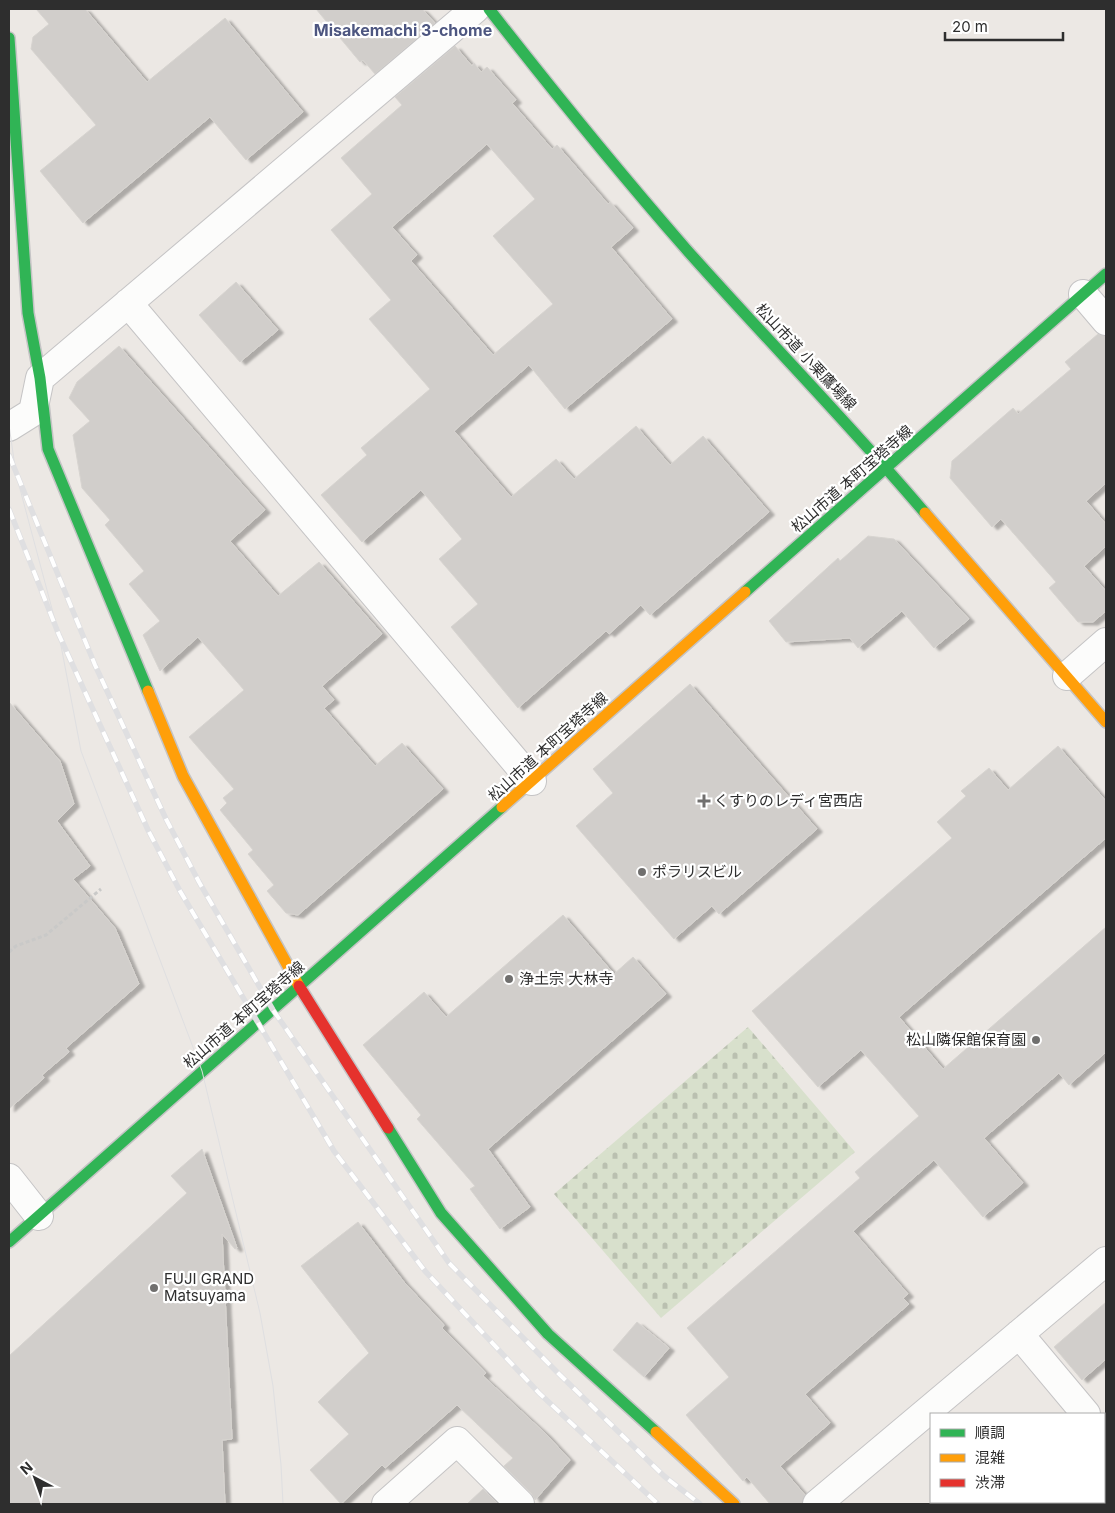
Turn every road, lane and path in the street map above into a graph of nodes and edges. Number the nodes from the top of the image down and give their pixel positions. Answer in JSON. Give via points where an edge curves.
{"nodes":[{"id":1,"x":475,"y":9,"type":"edge"},
{"id":2,"x":489,"y":9,"type":"edge"},
{"id":3,"x":9,"y":38,"type":"edge"},
{"id":4,"x":1106,"y":274,"type":"edge"},
{"id":5,"x":1083,"y":294,"type":"junction"},
{"id":6,"x":128,"y":303,"type":"junction"},
{"id":7,"x":1106,"y":321,"type":"edge"},
{"id":8,"x":40,"y":378,"type":"junction"},
{"id":9,"x":9,"y":427,"type":"edge"},
{"id":10,"x":888,"y":468,"type":"junction"},
{"id":11,"x":1106,"y":642,"type":"edge"},
{"id":12,"x":1067,"y":676,"type":"junction"},
{"id":13,"x":1106,"y":722,"type":"edge"},
{"id":14,"x":532,"y":781,"type":"junction"},
{"id":15,"x":101,"y":889,"type":"dead end"},
{"id":16,"x":9,"y":952,"type":"edge"},
{"id":17,"x":300,"y":988,"type":"junction"},
{"id":18,"x":9,"y":1178,"type":"edge"},
{"id":19,"x":39,"y":1216,"type":"junction"},
{"id":20,"x":9,"y":1242,"type":"edge"},
{"id":21,"x":1106,"y":1261,"type":"edge"},
{"id":22,"x":1019,"y":1334,"type":"junction"},
{"id":23,"x":1085,"y":1413,"type":"edge"},
{"id":24,"x":386,"y":1504,"type":"edge"},
{"id":25,"x":520,"y":1504,"type":"edge"},
{"id":26,"x":734,"y":1504,"type":"edge"},
{"id":27,"x":817,"y":1504,"type":"edge"}],
"edges":[{"from":1,"to":6,"type":"street"},
{"from":2,"to":10,"type":"street","name":"松山市道 小栗鷹場線","via":[[586,133],[681,243]]},
{"from":3,"to":8,"type":"street","via":[[28,313]]},
{"from":4,"to":5,"type":"street","name":"松山市道 本町宝塔寺線"},
{"from":5,"to":7,"type":"street"},
{"from":5,"to":10,"type":"street","name":"松山市道 本町宝塔寺線"},
{"from":6,"to":8,"type":"street"},
{"from":6,"to":14,"type":"street"},
{"from":8,"to":9,"type":"street","via":[[33,412]]},
{"from":8,"to":17,"type":"street","via":[[48,449],[183,776]]},
{"from":10,"to":12,"type":"street","name":"松山市道 小栗鷹場線"},
{"from":10,"to":14,"type":"street","name":"松山市道 本町宝塔寺線"},
{"from":11,"to":12,"type":"street"},
{"from":12,"to":13,"type":"street","name":"松山市道 小栗鷹場線"},
{"from":14,"to":17,"type":"street","name":"松山市道 本町宝塔寺線"},
{"from":15,"to":16,"type":"path","via":[[46,935],[16,946]]},
{"from":17,"to":19,"type":"street","name":"松山市道 本町宝塔寺線"},
{"from":17,"to":26,"type":"street","via":[[441,1213],[548,1334]]},
{"from":18,"to":19,"type":"street"},
{"from":19,"to":20,"type":"street","name":"松山市道 本町宝塔寺線"},
{"from":21,"to":22,"type":"street"},
{"from":22,"to":23,"type":"street"},
{"from":22,"to":27,"type":"street"},
{"from":24,"to":25,"type":"street","via":[[457,1440]]}]}
